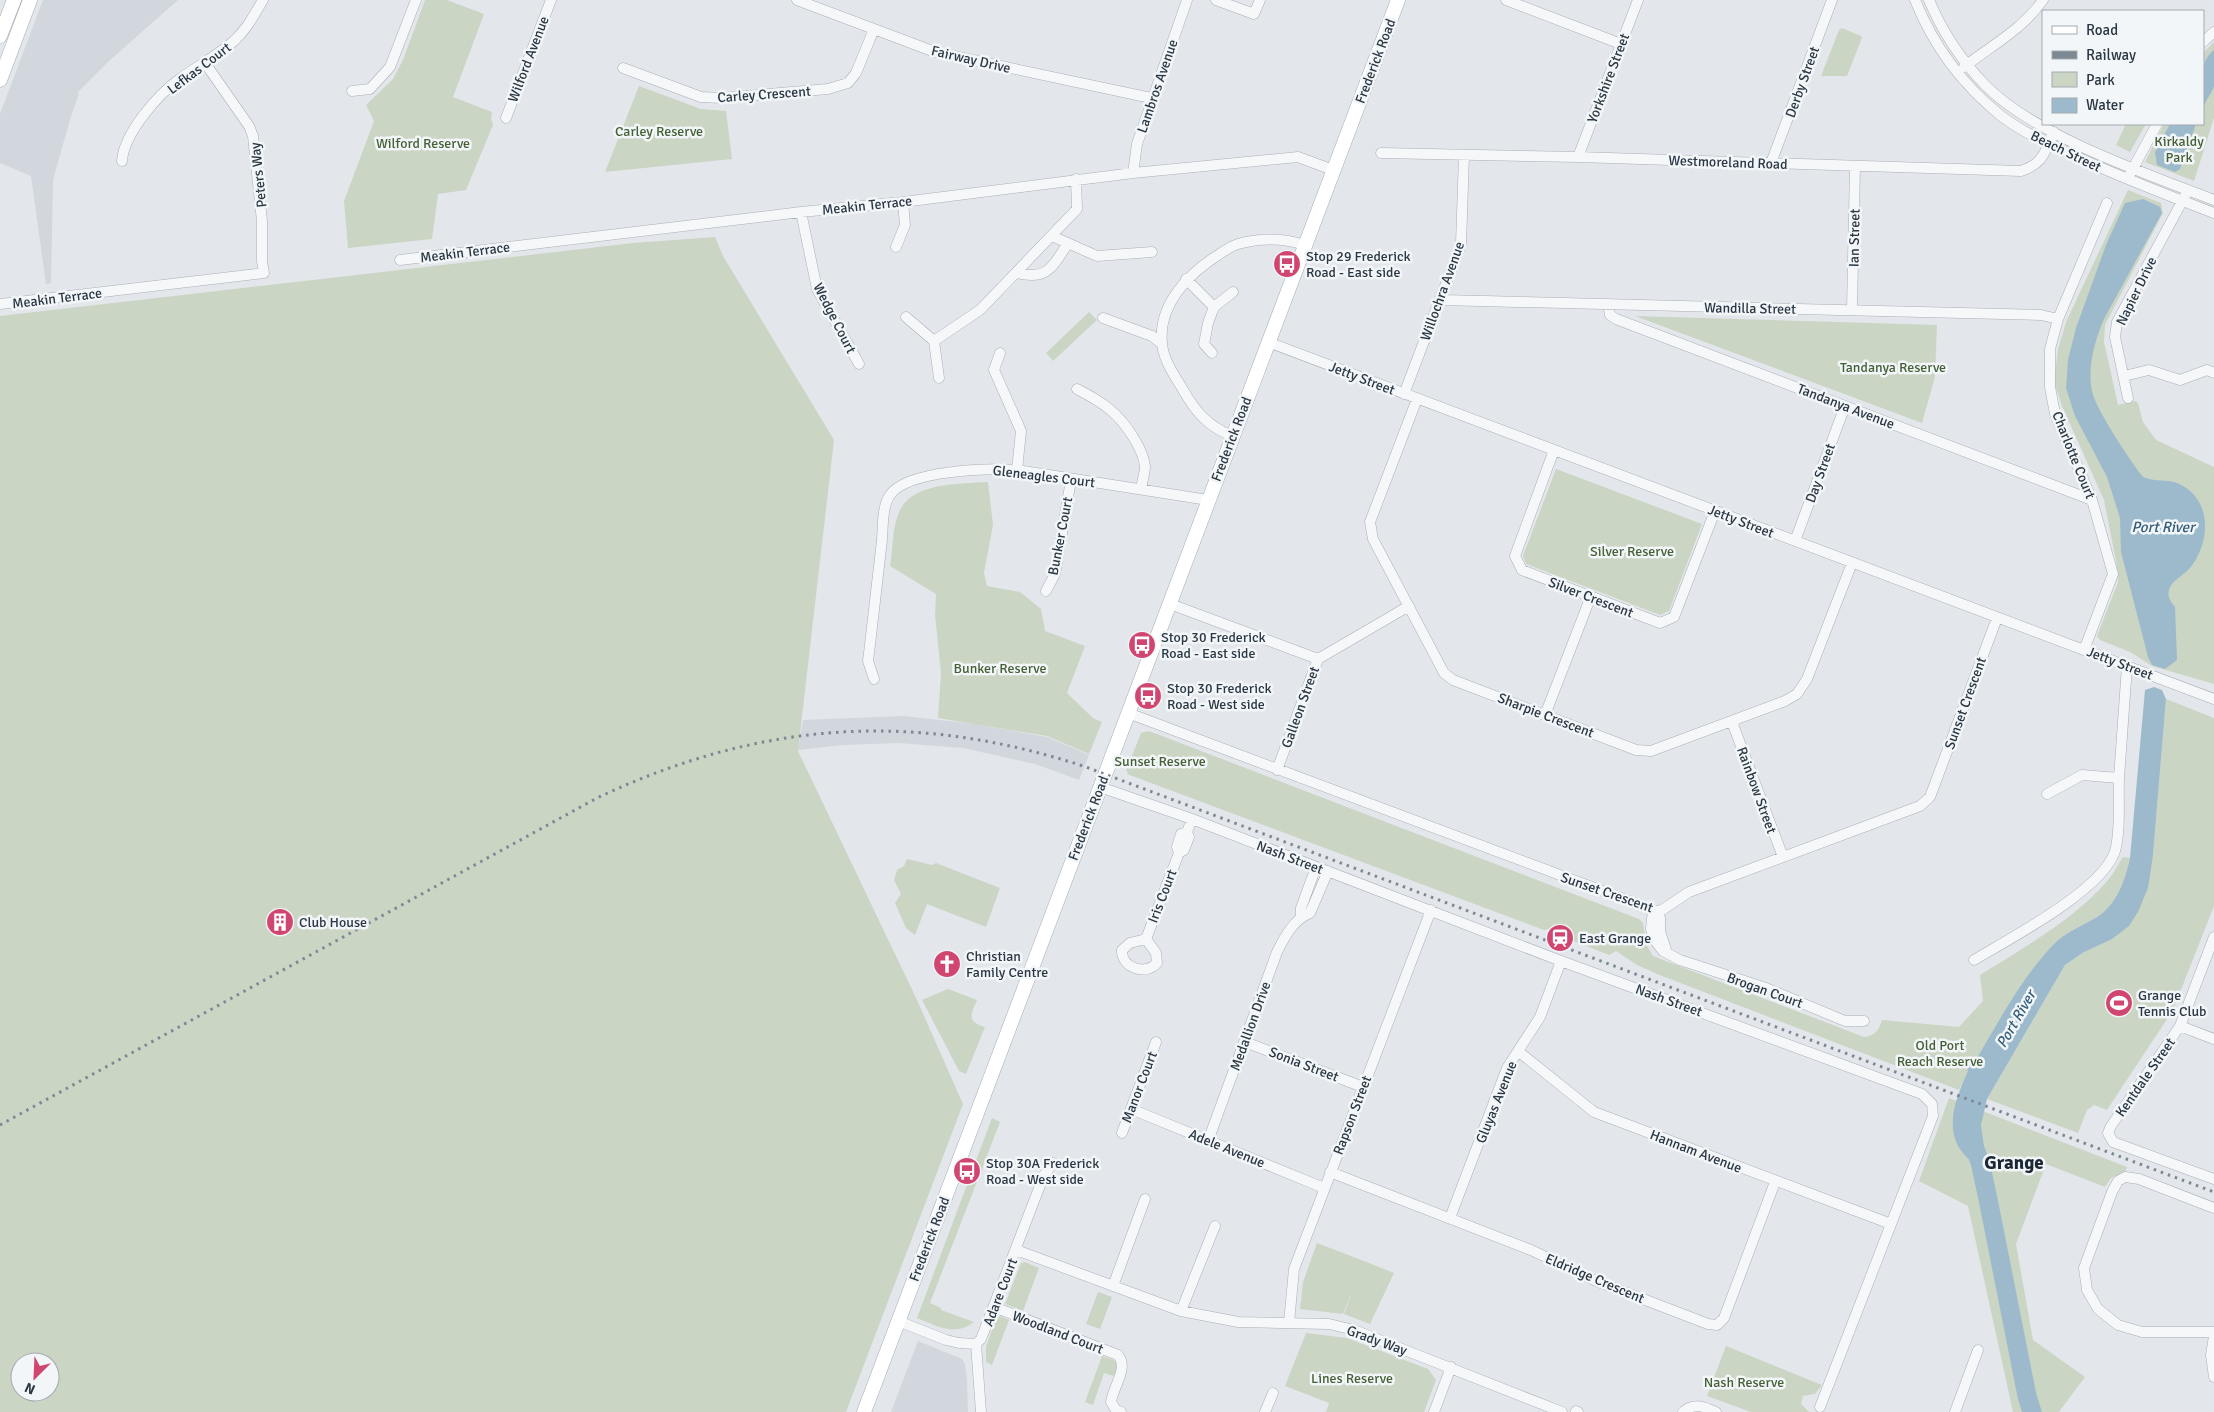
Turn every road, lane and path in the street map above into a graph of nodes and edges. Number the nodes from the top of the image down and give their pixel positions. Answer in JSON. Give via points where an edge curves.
{"nodes":[{"id":1,"x":14,"y":0,"type":"edge"},
{"id":2,"x":30,"y":0,"type":"edge"},
{"id":3,"x":262,"y":0,"type":"edge"},
{"id":4,"x":415,"y":0,"type":"edge"},
{"id":5,"x":551,"y":0,"type":"edge"},
{"id":6,"x":797,"y":0,"type":"edge"},
{"id":7,"x":1187,"y":0,"type":"edge"},
{"id":8,"x":1216,"y":0,"type":"edge"},
{"id":9,"x":1260,"y":0,"type":"edge"},
{"id":10,"x":1398,"y":0,"type":"edge"},
{"id":11,"x":1506,"y":0,"type":"edge"},
{"id":12,"x":1638,"y":0,"type":"edge"},
{"id":13,"x":1832,"y":0,"type":"edge"},
{"id":14,"x":1915,"y":0,"type":"edge"},
{"id":15,"x":1929,"y":0,"type":"edge"},
{"id":16,"x":2043,"y":0,"type":"edge"},
{"id":17,"x":874,"y":29,"type":"junction"},
{"id":18,"x":2214,"y":32,"type":"edge"},
{"id":19,"x":0,"y":36,"type":"edge"},
{"id":20,"x":2204,"y":41,"type":"edge"},
{"id":21,"x":1621,"y":44,"type":"junction"},
{"id":22,"x":204,"y":63,"type":"junction"},
{"id":23,"x":1968,"y":64,"type":"junction"},
{"id":24,"x":624,"y":68,"type":"dead end"},
{"id":25,"x":1957,"y":72,"type":"junction"},
{"id":26,"x":0,"y":80,"type":"edge"},
{"id":27,"x":352,"y":91,"type":"dead end"},
{"id":28,"x":1152,"y":98,"type":"junction"},
{"id":29,"x":506,"y":118,"type":"dead end"},
{"id":30,"x":2156,"y":125,"type":"edge"},
{"id":31,"x":2054,"y":132,"type":"junction"},
{"id":32,"x":2048,"y":144,"type":"junction"},
{"id":33,"x":1381,"y":153,"type":"dead end"},
{"id":34,"x":1464,"y":155,"type":"junction"},
{"id":35,"x":1578,"y":156,"type":"junction"},
{"id":36,"x":122,"y":161,"type":"dead end"},
{"id":37,"x":1772,"y":164,"type":"junction"},
{"id":38,"x":1855,"y":166,"type":"junction"},
{"id":39,"x":2133,"y":168,"type":"junction"},
{"id":40,"x":1333,"y":170,"type":"junction"},
{"id":41,"x":1133,"y":173,"type":"junction"},
{"id":42,"x":1076,"y":179,"type":"junction"},
{"id":43,"x":2128,"y":180,"type":"junction"},
{"id":44,"x":2188,"y":190,"type":"junction"},
{"id":45,"x":2214,"y":200,"type":"edge"},
{"id":46,"x":2183,"y":201,"type":"junction"},
{"id":47,"x":903,"y":202,"type":"junction"},
{"id":48,"x":2107,"y":203,"type":"dead end"},
{"id":49,"x":801,"y":212,"type":"junction"},
{"id":50,"x":2214,"y":213,"type":"edge"},
{"id":51,"x":1052,"y":236,"type":"junction"},
{"id":52,"x":1068,"y":243,"type":"junction"},
{"id":53,"x":1305,"y":245,"type":"junction"},
{"id":54,"x":896,"y":247,"type":"dead end"},
{"id":55,"x":1152,"y":252,"type":"dead end"},
{"id":56,"x":400,"y":260,"type":"dead end"},
{"id":57,"x":1017,"y":272,"type":"junction"},
{"id":58,"x":264,"y":273,"type":"joint"},
{"id":59,"x":1186,"y":279,"type":"junction"},
{"id":60,"x":1233,"y":292,"type":"dead end"},
{"id":61,"x":1441,"y":300,"type":"junction"},
{"id":62,"x":0,"y":304,"type":"edge"},
{"id":63,"x":1608,"y":304,"type":"junction"},
{"id":64,"x":1214,"y":307,"type":"junction"},
{"id":65,"x":1852,"y":310,"type":"junction"},
{"id":66,"x":906,"y":317,"type":"dead end"},
{"id":67,"x":1103,"y":318,"type":"dead end"},
{"id":68,"x":2058,"y":319,"type":"junction"},
{"id":69,"x":934,"y":341,"type":"junction"},
{"id":70,"x":1268,"y":342,"type":"junction"},
{"id":71,"x":1162,"y":344,"type":"junction"},
{"id":72,"x":1000,"y":353,"type":"dead end"},
{"id":73,"x":1212,"y":354,"type":"dead end"},
{"id":74,"x":858,"y":364,"type":"dead end"},
{"id":75,"x":2214,"y":373,"type":"edge"},
{"id":76,"x":2124,"y":376,"type":"junction"},
{"id":77,"x":939,"y":378,"type":"dead end"},
{"id":78,"x":1077,"y":389,"type":"dead end"},
{"id":79,"x":1404,"y":394,"type":"junction"},
{"id":80,"x":1417,"y":398,"type":"junction"},
{"id":81,"x":2128,"y":398,"type":"dead end"},
{"id":82,"x":1845,"y":406,"type":"junction"},
{"id":83,"x":1232,"y":436,"type":"junction"},
{"id":84,"x":1554,"y":450,"type":"junction"},
{"id":85,"x":1017,"y":470,"type":"junction"},
{"id":86,"x":1071,"y":480,"type":"junction"},
{"id":87,"x":1141,"y":489,"type":"junction"},
{"id":88,"x":1208,"y":500,"type":"junction"},
{"id":89,"x":2092,"y":500,"type":"junction"},
{"id":90,"x":1715,"y":511,"type":"junction"},
{"id":91,"x":1795,"y":541,"type":"junction"},
{"id":92,"x":1852,"y":563,"type":"junction"},
{"id":93,"x":1046,"y":591,"type":"dead end"},
{"id":94,"x":1591,"y":596,"type":"junction"},
{"id":95,"x":1170,"y":604,"type":"junction"},
{"id":96,"x":1409,"y":606,"type":"junction"},
{"id":97,"x":1997,"y":618,"type":"junction"},
{"id":98,"x":2084,"y":650,"type":"junction"},
{"id":99,"x":1318,"y":659,"type":"junction"},
{"id":100,"x":2127,"y":666,"type":"junction"},
{"id":101,"x":874,"y":678,"type":"dead end"},
{"id":102,"x":2214,"y":699,"type":"edge"},
{"id":103,"x":1128,"y":713,"type":"junction"},
{"id":104,"x":1545,"y":715,"type":"junction"},
{"id":105,"x":1732,"y":722,"type":"junction"},
{"id":106,"x":1277,"y":770,"type":"junction"},
{"id":107,"x":2119,"y":778,"type":"junction"},
{"id":108,"x":1100,"y":787,"type":"junction"},
{"id":109,"x":2047,"y":794,"type":"dead end"},
{"id":110,"x":1192,"y":819,"type":"junction"},
{"id":111,"x":1782,"y":857,"type":"junction"},
{"id":112,"x":1316,"y":866,"type":"junction"},
{"id":113,"x":1328,"y":872,"type":"junction"},
{"id":114,"x":1431,"y":910,"type":"junction"},
{"id":115,"x":1656,"y":911,"type":"junction"},
{"id":116,"x":1301,"y":916,"type":"junction"},
{"id":117,"x":2214,"y":937,"type":"edge"},
{"id":118,"x":1146,"y":939,"type":"dead end"},
{"id":119,"x":1974,"y":960,"type":"dead end"},
{"id":120,"x":1561,"y":961,"type":"junction"},
{"id":121,"x":1864,"y":1021,"type":"dead end"},
{"id":122,"x":2180,"y":1026,"type":"junction"},
{"id":123,"x":2214,"y":1039,"type":"edge"},
{"id":124,"x":1156,"y":1042,"type":"dead end"},
{"id":125,"x":1245,"y":1042,"type":"junction"},
{"id":126,"x":1518,"y":1050,"type":"junction"},
{"id":127,"x":1363,"y":1087,"type":"junction"},
{"id":128,"x":1131,"y":1109,"type":"junction"},
{"id":129,"x":1122,"y":1133,"type":"dead end"},
{"id":130,"x":1208,"y":1141,"type":"junction"},
{"id":131,"x":1053,"y":1163,"type":"dead end"},
{"id":132,"x":1330,"y":1172,"type":"junction"},
{"id":133,"x":2214,"y":1179,"type":"edge"},
{"id":134,"x":1776,"y":1182,"type":"junction"},
{"id":135,"x":1324,"y":1188,"type":"junction"},
{"id":136,"x":1146,"y":1199,"type":"dead end"},
{"id":137,"x":2214,"y":1208,"type":"edge"},
{"id":138,"x":1450,"y":1218,"type":"junction"},
{"id":139,"x":1890,"y":1224,"type":"junction"},
{"id":140,"x":1215,"y":1226,"type":"dead end"},
{"id":141,"x":1016,"y":1250,"type":"junction"},
{"id":142,"x":1113,"y":1286,"type":"junction"},
{"id":143,"x":994,"y":1307,"type":"junction"},
{"id":144,"x":1181,"y":1311,"type":"junction"},
{"id":145,"x":898,"y":1321,"type":"junction"},
{"id":146,"x":1289,"y":1323,"type":"junction"},
{"id":147,"x":2214,"y":1332,"type":"edge"},
{"id":148,"x":2214,"y":1336,"type":"edge"},
{"id":149,"x":976,"y":1344,"type":"junction"},
{"id":150,"x":1978,"y":1350,"type":"dead end"},
{"id":151,"x":1451,"y":1367,"type":"junction"},
{"id":152,"x":2214,"y":1378,"type":"edge"},
{"id":153,"x":1273,"y":1393,"type":"dead end"},
{"id":154,"x":1820,"y":1406,"type":"dead end"},
{"id":155,"x":864,"y":1412,"type":"edge"},
{"id":156,"x":981,"y":1412,"type":"edge"},
{"id":157,"x":1121,"y":1412,"type":"edge"},
{"id":158,"x":1265,"y":1412,"type":"edge"},
{"id":159,"x":1434,"y":1412,"type":"edge"},
{"id":160,"x":1562,"y":1412,"type":"edge"},
{"id":161,"x":1684,"y":1412,"type":"edge"},
{"id":162,"x":1716,"y":1412,"type":"edge"},
{"id":163,"x":1955,"y":1412,"type":"edge"}],
"edges":[{"from":1,"to":19,"type":"main road"},
{"from":2,"to":26,"type":"main road"},
{"from":3,"to":22,"type":"street","name":"Lefkas Court","via":[[249,25],[234,41]]},
{"from":4,"to":27,"type":"street","via":[[390,67],[370,89]]},
{"from":5,"to":29,"type":"street","name":"Wilford Avenue"},
{"from":6,"to":17,"type":"street","name":"Fairway Drive"},
{"from":7,"to":28,"type":"street","name":"Lambros Avenue"},
{"from":8,"to":9,"type":"street","via":[[1254,14]]},
{"from":10,"to":40,"type":"main road","name":"Frederick Road"},
{"from":11,"to":21,"type":"street"},
{"from":12,"to":21,"type":"street","name":"Yorkshire Street"},
{"from":13,"to":37,"type":"street","name":"Derby Street"},
{"from":14,"to":25,"type":"street","name":"Beach Street","via":[[1932,36]]},
{"from":15,"to":23,"type":"street","name":"Beach Street","via":[[1943,31]]},
{"from":16,"to":23,"type":"street","via":[[2010,34]]},
{"from":17,"to":24,"type":"street","name":"Carley Crescent","via":[[856,73],[848,83],[828,89],[701,97]]},
{"from":17,"to":28,"type":"street","name":"Fairway Drive","via":[[935,52]]},
{"from":18,"to":20,"type":"street"},
{"from":21,"to":35,"type":"street","name":"Yorkshire Street"},
{"from":22,"to":36,"type":"street","name":"Lefkas Court","via":[[179,79],[157,100],[129,136],[122,150]]},
{"from":22,"to":58,"type":"street","name":"Peters Way","via":[[253,136],[261,202]]},
{"from":23,"to":25,"type":"street"},
{"from":23,"to":31,"type":"street","name":"Beach Street","via":[[1985,85],[2006,102]]},
{"from":25,"to":32,"type":"street","name":"Beach Street","via":[[1973,92],[2001,116]]},
{"from":28,"to":41,"type":"street","name":"Lambros Avenue","via":[[1136,144]]},
{"from":30,"to":39,"type":"street"},
{"from":31,"to":32,"type":"street","name":"Westmoreland Road"},
{"from":31,"to":39,"type":"street","name":"Beach Street"},
{"from":32,"to":38,"type":"street","name":"Westmoreland Road","via":[[2036,166],[2021,171]]},
{"from":32,"to":43,"type":"street","name":"Beach Street"},
{"from":33,"to":34,"type":"street","name":"Westmoreland Road"},
{"from":34,"to":35,"type":"street","name":"Westmoreland Road"},
{"from":34,"to":61,"type":"street","name":"Willochra Avenue","via":[[1461,244]]},
{"from":35,"to":37,"type":"street","name":"Westmoreland Road"},
{"from":37,"to":38,"type":"street","name":"Westmoreland Road"},
{"from":38,"to":65,"type":"street","name":"Ian Street"},
{"from":39,"to":43,"type":"street"},
{"from":39,"to":44,"type":"street","name":"Beach Street"},
{"from":40,"to":41,"type":"street","name":"Meakin Terrace","via":[[1298,157]]},
{"from":40,"to":53,"type":"main road","name":"Frederick Road"},
{"from":41,"to":42,"type":"street","name":"Meakin Terrace"},
{"from":42,"to":47,"type":"street","name":"Meakin Terrace"},
{"from":42,"to":51,"type":"street","via":[[1077,209]]},
{"from":43,"to":46,"type":"street","name":"Beach Street"},
{"from":44,"to":45,"type":"street","name":"Beach Street"},
{"from":44,"to":46,"type":"street","name":"Napier Drive"},
{"from":46,"to":50,"type":"street","name":"Beach Street"},
{"from":46,"to":76,"type":"street","name":"Napier Drive","via":[[2117,322],[2115,337]]},
{"from":47,"to":49,"type":"street","name":"Meakin Terrace"},
{"from":47,"to":54,"type":"street","via":[[905,225]]},
{"from":48,"to":68,"type":"street","name":"Charlotte Court"},
{"from":49,"to":56,"type":"street","name":"Meakin Terrace"},
{"from":49,"to":74,"type":"street","name":"Wedge Court","via":[[817,288]]},
{"from":51,"to":52,"type":"street"},
{"from":51,"to":57,"type":"street"},
{"from":52,"to":55,"type":"street","via":[[1097,256]]},
{"from":52,"to":57,"type":"street","via":[[1050,270],[1032,277]]},
{"from":53,"to":59,"type":"street","via":[[1280,239],[1235,244]]},
{"from":53,"to":70,"type":"main road","name":"Frederick Road"},
{"from":57,"to":69,"type":"street","via":[[980,310]]},
{"from":58,"to":62,"type":"street","name":"Meakin Terrace"},
{"from":59,"to":64,"type":"street"},
{"from":59,"to":71,"type":"street","via":[[1164,320]]},
{"from":60,"to":64,"type":"street"},
{"from":61,"to":63,"type":"street","name":"Wandilla Street"},
{"from":61,"to":79,"type":"street","name":"Willochra Avenue"},
{"from":63,"to":65,"type":"street","name":"Wandilla Street"},
{"from":63,"to":82,"type":"street","name":"Tandanya Avenue","via":[[1610,315],[1616,319]]},
{"from":64,"to":73,"type":"street","via":[[1204,344]]},
{"from":65,"to":68,"type":"street","name":"Wandilla Street","via":[[2041,315]]},
{"from":66,"to":69,"type":"street"},
{"from":67,"to":71,"type":"street","via":[[1152,336]]},
{"from":68,"to":89,"type":"street","name":"Charlotte Court","via":[[2049,368],[2055,414]]},
{"from":69,"to":77,"type":"street"},
{"from":70,"to":79,"type":"street","name":"Jetty Street"},
{"from":70,"to":83,"type":"main road","name":"Frederick Road"},
{"from":71,"to":83,"type":"street","via":[[1168,364],[1196,412],[1213,427]]},
{"from":72,"to":85,"type":"street","via":[[994,370],[1021,431]]},
{"from":75,"to":76,"type":"street","via":[[2207,370],[2180,380],[2149,370]]},
{"from":76,"to":81,"type":"street","name":"Napier Drive"},
{"from":78,"to":87,"type":"street","via":[[1102,402],[1128,428],[1145,464]]},
{"from":79,"to":80,"type":"street","name":"Jetty Street"},
{"from":80,"to":84,"type":"street","name":"Jetty Street"},
{"from":80,"to":96,"type":"street","name":"Sharpie Crescent","via":[[1370,522],[1373,538]]},
{"from":82,"to":89,"type":"street","name":"Tandanya Avenue"},
{"from":82,"to":91,"type":"street","name":"Day Street"},
{"from":83,"to":88,"type":"main road","name":"Frederick Road"},
{"from":84,"to":90,"type":"street","name":"Jetty Street"},
{"from":84,"to":94,"type":"street","name":"Silver Crescent","via":[[1515,556],[1522,570]]},
{"from":85,"to":86,"type":"street","name":"Gleneagles Court"},
{"from":85,"to":101,"type":"street","name":"Gleneagles Court","via":[[984,469],[928,476],[899,487],[888,497],[868,661]]},
{"from":86,"to":87,"type":"street","name":"Gleneagles Court"},
{"from":86,"to":93,"type":"street","name":"Bunker Court","via":[[1055,574]]},
{"from":87,"to":88,"type":"street","name":"Gleneagles Court"},
{"from":88,"to":95,"type":"main road","name":"Frederick Road"},
{"from":89,"to":98,"type":"street","name":"Charlotte Court","via":[[2113,574]]},
{"from":90,"to":91,"type":"street","name":"Jetty Street"},
{"from":90,"to":94,"type":"street","name":"Silver Crescent","via":[[1674,617],[1660,623]]},
{"from":91,"to":92,"type":"street","name":"Jetty Street"},
{"from":92,"to":97,"type":"street","name":"Jetty Street"},
{"from":92,"to":105,"type":"street","name":"Sharpie Crescent","via":[[1807,679],[1797,694]]},
{"from":94,"to":104,"type":"street"},
{"from":95,"to":99,"type":"street"},
{"from":95,"to":103,"type":"main road","name":"Frederick Road"},
{"from":96,"to":99,"type":"street","name":"Galleon Street"},
{"from":96,"to":104,"type":"street","name":"Sharpie Crescent","via":[[1444,673],[1453,680]]},
{"from":97,"to":98,"type":"street","name":"Jetty Street"},
{"from":97,"to":111,"type":"street","name":"Sunset Crescent","via":[[1930,797],[1920,806]]},
{"from":98,"to":100,"type":"street","name":"Jetty Street"},
{"from":99,"to":106,"type":"street","name":"Galleon Street"},
{"from":100,"to":102,"type":"street","name":"Jetty Street"},
{"from":100,"to":107,"type":"street"},
{"from":103,"to":106,"type":"street","name":"Sunset Crescent"},
{"from":103,"to":108,"type":"main road","name":"Frederick Road"},
{"from":104,"to":105,"type":"street","name":"Sharpie Crescent","via":[[1636,750],[1651,751]]},
{"from":105,"to":111,"type":"street","name":"Rainbow Street"},
{"from":106,"to":115,"type":"street","name":"Sunset Crescent"},
{"from":107,"to":109,"type":"street","via":[[2082,775]]},
{"from":107,"to":119,"type":"street","via":[[2115,852],[2101,872],[2045,919]]},
{"from":108,"to":110,"type":"street","name":"Nash Street"},
{"from":108,"to":145,"type":"main road","name":"Frederick Road"},
{"from":110,"to":112,"type":"street","name":"Nash Street"},
{"from":110,"to":118,"type":"street","name":"Iris Court","via":[[1187,832],[1181,834],[1177,847],[1179,853]]},
{"from":111,"to":115,"type":"street","name":"Sunset Crescent","via":[[1689,892]]},
{"from":112,"to":113,"type":"street","name":"Nash Street"},
{"from":112,"to":116,"type":"street","name":"Medallion Drive"},
{"from":113,"to":114,"type":"street","name":"Nash Street"},
{"from":113,"to":116,"type":"street","name":"Medallion Drive","via":[[1310,912]]},
{"from":114,"to":120,"type":"street","name":"Nash Street"},
{"from":114,"to":127,"type":"street","name":"Rapson Street"},
{"from":115,"to":121,"type":"street","name":"Brogan Court","via":[[1651,929],[1655,941],[1663,951],[1680,960],[1766,988],[1845,1021]]},
{"from":116,"to":125,"type":"street","name":"Medallion Drive","via":[[1284,938]]},
{"from":117,"to":122,"type":"street","name":"Kentdale Street"},
{"from":120,"to":126,"type":"street","name":"Gluyas Avenue","via":[[1540,1017]]},
{"from":120,"to":139,"type":"street","name":"Nash Street","via":[[1922,1094],[1932,1104],[1933,1116]]},
{"from":122,"to":123,"type":"street"},
{"from":122,"to":133,"type":"street","name":"Kentdale Street","via":[[2108,1133],[2113,1142]]},
{"from":124,"to":128,"type":"street","name":"Manor Court"},
{"from":125,"to":127,"type":"street","name":"Sonia Street"},
{"from":125,"to":130,"type":"street","name":"Medallion Drive"},
{"from":126,"to":134,"type":"street","name":"Hannam Avenue","via":[[1594,1112]]},
{"from":126,"to":138,"type":"street","name":"Gluyas Avenue","via":[[1507,1068]]},
{"from":127,"to":132,"type":"street","name":"Rapson Street"},
{"from":128,"to":129,"type":"street","name":"Manor Court"},
{"from":128,"to":130,"type":"street","name":"Adele Avenue"},
{"from":130,"to":135,"type":"street","name":"Adele Avenue"},
{"from":131,"to":141,"type":"street","name":"Adare Court","via":[[1044,1175]]},
{"from":132,"to":135,"type":"street","name":"Rapson Street"},
{"from":132,"to":138,"type":"street","name":"Eldridge Crescent"},
{"from":134,"to":138,"type":"street","name":"Eldridge Crescent","via":[[1724,1318],[1717,1324],[1708,1324],[1596,1281],[1531,1250]]},
{"from":134,"to":139,"type":"street","name":"Hannam Avenue"},
{"from":135,"to":146,"type":"street","name":"Rapson Street","via":[[1292,1278]]},
{"from":136,"to":142,"type":"street"},
{"from":137,"to":147,"type":"street","via":[[2130,1176],[2125,1177],[2118,1181],[2112,1192],[2084,1268],[2087,1290],[2098,1309],[2118,1325],[2142,1332]]},
{"from":139,"to":154,"type":"street","name":"Nash Street"},
{"from":140,"to":144,"type":"street"},
{"from":141,"to":142,"type":"street","name":"Grady Way"},
{"from":141,"to":143,"type":"street","name":"Adare Court"},
{"from":142,"to":144,"type":"street","name":"Grady Way"},
{"from":143,"to":149,"type":"street","name":"Adare Court"},
{"from":143,"to":157,"type":"street","name":"Woodland Court","via":[[1118,1355],[1122,1368],[1111,1402]]},
{"from":144,"to":146,"type":"street","name":"Grady Way","via":[[1238,1322]]},
{"from":145,"to":149,"type":"street","via":[[946,1340]]},
{"from":145,"to":155,"type":"main road","name":"Frederick Road"},
{"from":146,"to":151,"type":"street","name":"Grady Way","via":[[1329,1324],[1354,1330]]},
{"from":148,"to":152,"type":"street","via":[[2211,1355]]},
{"from":149,"to":156,"type":"street"},
{"from":150,"to":163,"type":"street"},
{"from":151,"to":159,"type":"street"},
{"from":151,"to":160,"type":"street","name":"Grady Way"},
{"from":153,"to":158,"type":"street"},
{"from":161,"to":162,"type":"street","via":[[1700,1405]]}]}
